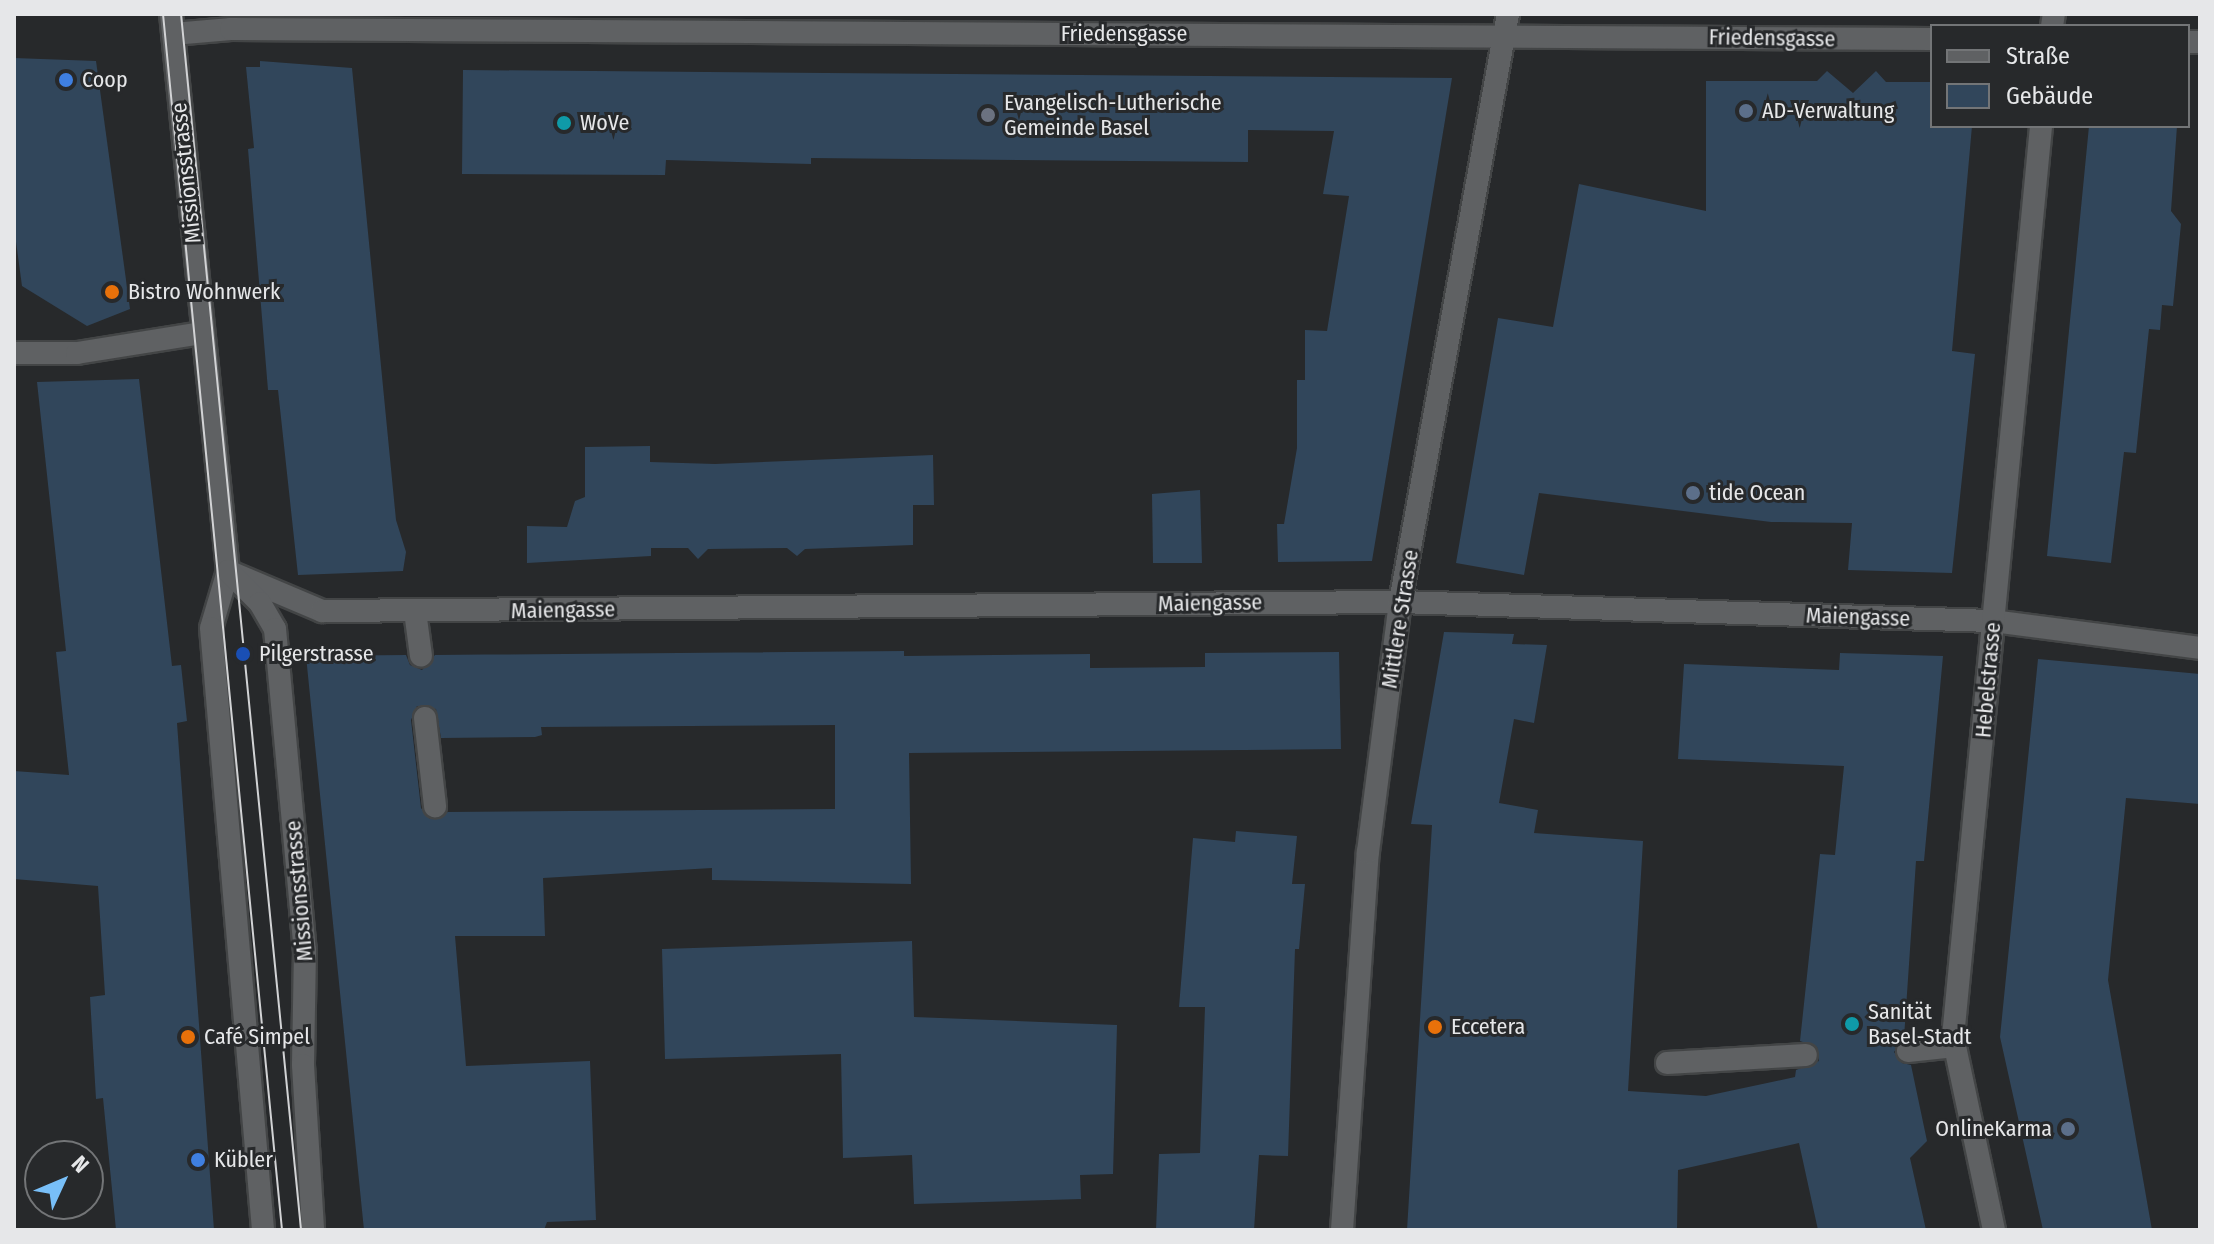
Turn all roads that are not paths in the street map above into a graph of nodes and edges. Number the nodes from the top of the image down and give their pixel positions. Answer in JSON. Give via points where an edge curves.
{"nodes":[{"id":1,"x":172,"y":24,"type":"edge"},
{"id":2,"x":1507,"y":25,"type":"edge"},
{"id":3,"x":1930,"y":39,"type":"edge"},
{"id":4,"x":2041,"y":128,"type":"edge"},
{"id":5,"x":202,"y":333,"type":"junction"},
{"id":6,"x":14,"y":353,"type":"edge"},
{"id":7,"x":228,"y":571,"type":"junction"},
{"id":8,"x":1400,"y":602,"type":"junction"},
{"id":9,"x":415,"y":611,"type":"junction"},
{"id":10,"x":1993,"y":621,"type":"junction"},
{"id":11,"x":2200,"y":648,"type":"edge"},
{"id":12,"x":421,"y":656,"type":"dead end"},
{"id":13,"x":425,"y":718,"type":"dead end"},
{"id":14,"x":435,"y":806,"type":"dead end"},
{"id":15,"x":1955,"y":1046,"type":"junction"},
{"id":16,"x":1908,"y":1051,"type":"dead end"},
{"id":17,"x":1806,"y":1055,"type":"dead end"},
{"id":18,"x":1667,"y":1063,"type":"dead end"},
{"id":19,"x":263,"y":1230,"type":"edge"},
{"id":20,"x":313,"y":1230,"type":"edge"},
{"id":21,"x":1342,"y":1230,"type":"edge"},
{"id":22,"x":1994,"y":1230,"type":"edge"}],
"edges":[{"from":1,"to":2,"type":"street","name":"Friedensgasse","via":[[495,32]]},
{"from":1,"to":5,"type":"street","name":"Missionsstrasse"},
{"from":2,"to":3,"type":"street","name":"Friedensgasse"},
{"from":2,"to":8,"type":"street","name":"Mittlere Strasse"},
{"from":4,"to":10,"type":"street","name":"Hebelstrasse"},
{"from":5,"to":6,"type":"street","via":[[77,353]]},
{"from":5,"to":7,"type":"street","name":"Missionsstrasse"},
{"from":7,"to":9,"type":"street","name":"Maiengasse","via":[[322,611]]},
{"from":7,"to":19,"type":"street","name":"Missionsstrasse","via":[[211,628]]},
{"from":7,"to":20,"type":"street","name":"Missionsstrasse","via":[[260,603],[275,629],[305,950],[303,1065]]},
{"from":8,"to":9,"type":"street","name":"Maiengasse"},
{"from":8,"to":10,"type":"street","name":"Maiengasse"},
{"from":8,"to":21,"type":"street","name":"Mittlere Strasse","via":[[1368,852]]},
{"from":9,"to":12,"type":"street"},
{"from":10,"to":11,"type":"street","name":"Maiengasse"},
{"from":10,"to":15,"type":"street","name":"Hebelstrasse"},
{"from":13,"to":14,"type":"street"},
{"from":15,"to":16,"type":"street"},
{"from":15,"to":22,"type":"street","name":"Hebelstrasse"},
{"from":17,"to":18,"type":"street"}]}
